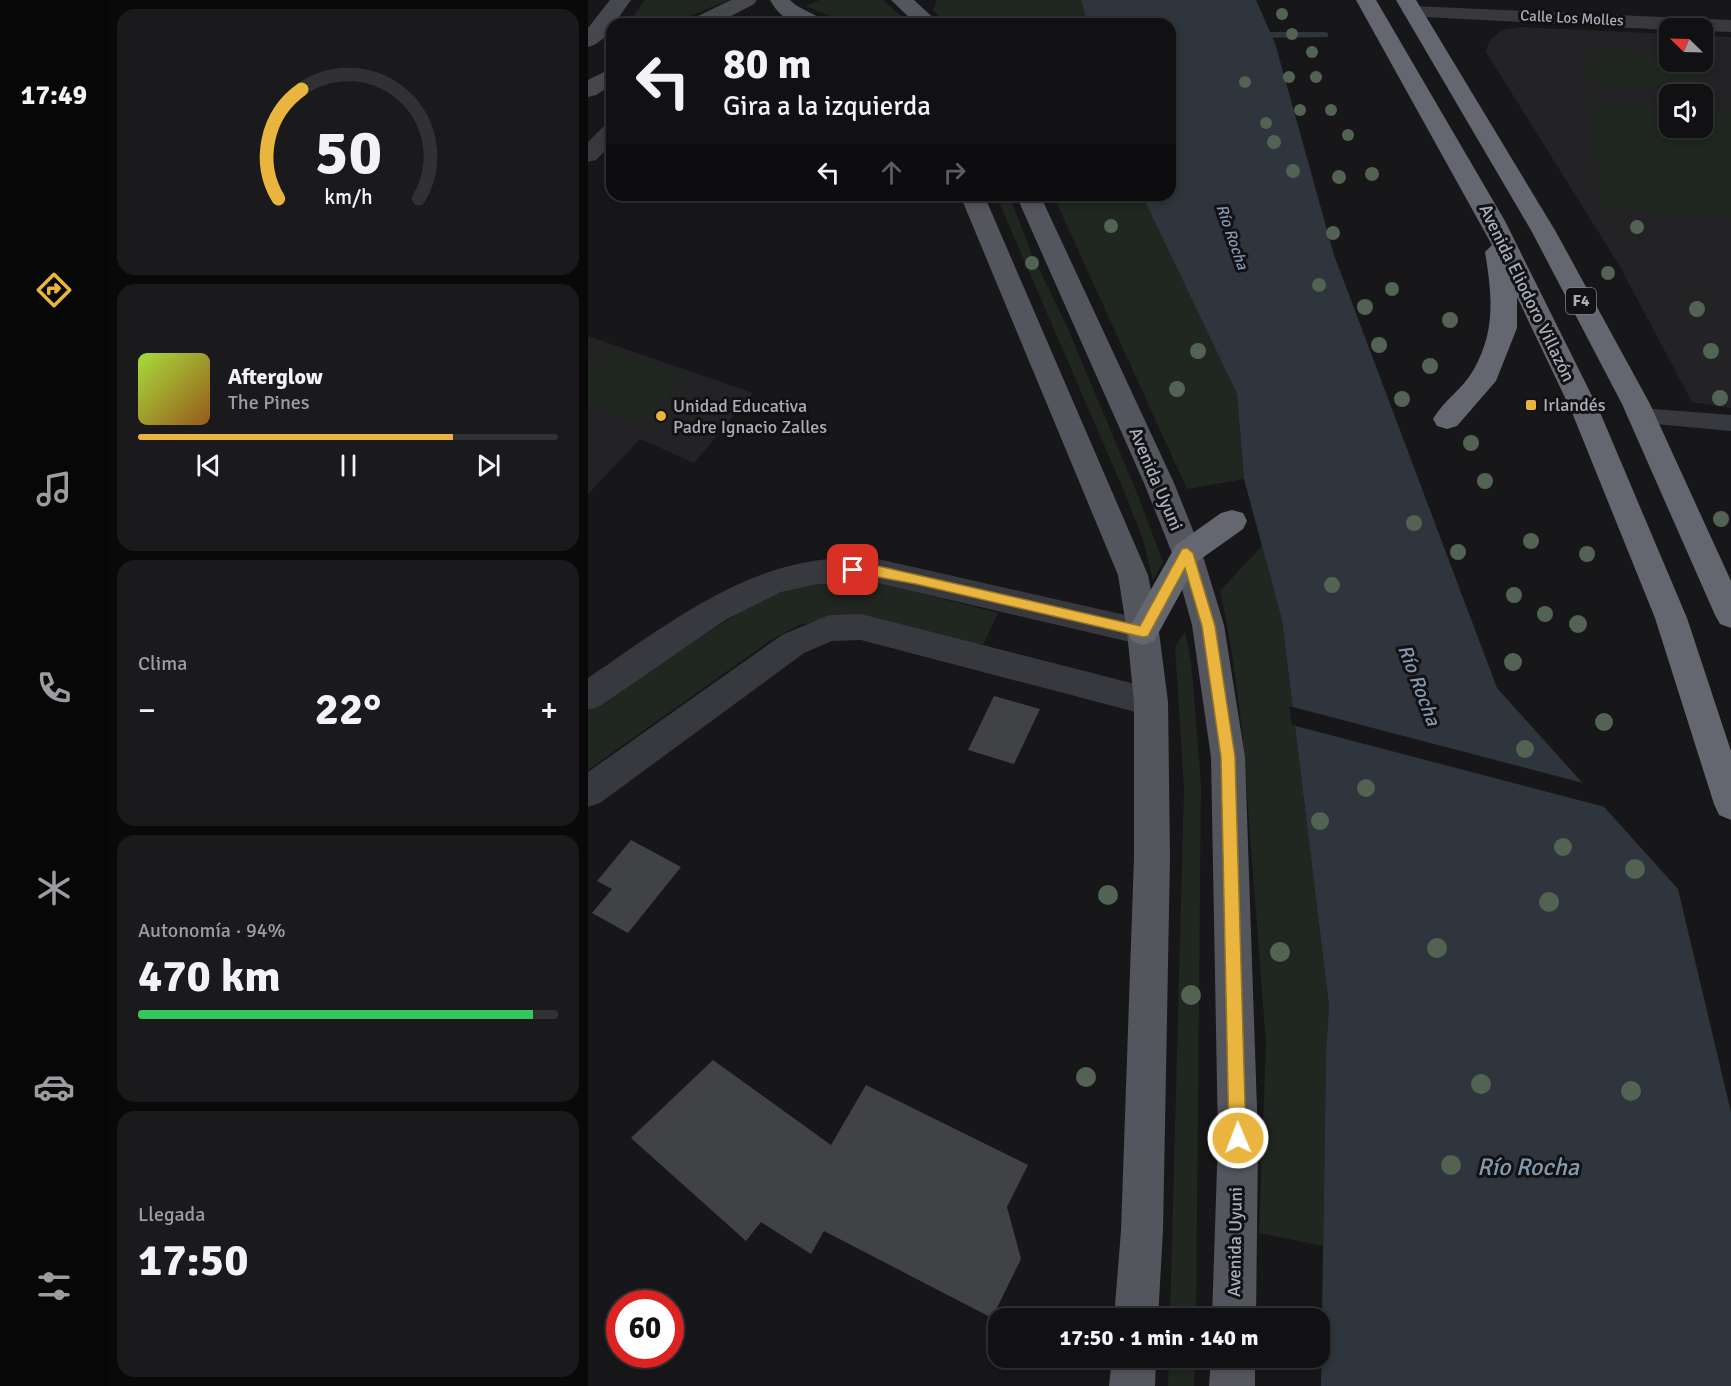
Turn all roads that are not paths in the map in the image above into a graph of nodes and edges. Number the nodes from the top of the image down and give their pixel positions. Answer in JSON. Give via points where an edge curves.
{"nodes":[{"id":1,"x":621,"y":0,"type":"edge"},
{"id":2,"x":747,"y":0,"type":"edge"},
{"id":3,"x":780,"y":0,"type":"edge"},
{"id":4,"x":901,"y":0,"type":"edge"},
{"id":5,"x":1366,"y":0,"type":"edge"},
{"id":6,"x":1410,"y":6,"type":"edge"},
{"id":7,"x":608,"y":18,"type":"edge"},
{"id":8,"x":712,"y":18,"type":"edge"},
{"id":9,"x":800,"y":18,"type":"edge"},
{"id":10,"x":922,"y":18,"type":"edge"},
{"id":11,"x":606,"y":21,"type":"edge"},
{"id":12,"x":1731,"y":26,"type":"edge"},
{"id":13,"x":588,"y":41,"type":"edge"},
{"id":14,"x":606,"y":79,"type":"edge"},
{"id":15,"x":588,"y":90,"type":"edge"},
{"id":16,"x":606,"y":137,"type":"edge"},
{"id":17,"x":588,"y":155,"type":"edge"},
{"id":18,"x":975,"y":201,"type":"edge"},
{"id":19,"x":1031,"y":201,"type":"edge"},
{"id":20,"x":1493,"y":221,"type":"junction"},
{"id":21,"x":1641,"y":416,"type":"junction"},
{"id":22,"x":1448,"y":419,"type":"dead end"},
{"id":23,"x":1731,"y":423,"type":"edge"},
{"id":24,"x":1232,"y":522,"type":"dead end"},
{"id":25,"x":1187,"y":553,"type":"junction"},
{"id":26,"x":1731,"y":615,"type":"edge"},
{"id":27,"x":1143,"y":632,"type":"junction"},
{"id":28,"x":588,"y":696,"type":"edge"},
{"id":29,"x":1151,"y":702,"type":"junction"},
{"id":30,"x":588,"y":792,"type":"edge"},
{"id":31,"x":1731,"y":804,"type":"edge"},
{"id":32,"x":1137,"y":1308,"type":"edge"},
{"id":33,"x":1234,"y":1308,"type":"edge"},
{"id":34,"x":1133,"y":1368,"type":"edge"},
{"id":35,"x":1233,"y":1368,"type":"edge"},
{"id":36,"x":1132,"y":1386,"type":"edge"},
{"id":37,"x":1232,"y":1386,"type":"edge"}],
"edges":[{"from":1,"to":7,"type":"main road"},
{"from":2,"to":8,"type":"main road"},
{"from":3,"to":9,"type":"main road"},
{"from":4,"to":10,"type":"main road"},
{"from":5,"to":20,"type":"highway","name":"Avenida Eliodoro Villazón","number":"F4"},
{"from":6,"to":12,"type":"street","name":"Calle Los Molles"},
{"from":6,"to":21,"type":"highway","number":"F4","via":[[1544,232]]},
{"from":11,"to":13,"type":"main road"},
{"from":14,"to":15,"type":"main road"},
{"from":16,"to":17,"type":"street"},
{"from":18,"to":27,"type":"main road","via":[[1129,565]]},
{"from":19,"to":25,"type":"main road","name":"Avenida Uyuni"},
{"from":20,"to":22,"type":"highway","via":[[1504,288],[1504,328],[1486,374]]},
{"from":20,"to":31,"type":"highway","name":"Avenida Eliodoro Villazón","number":"F4","via":[[1585,410],[1671,618]]},
{"from":21,"to":23,"type":"lane"},
{"from":21,"to":26,"type":"highway","number":"F4"},
{"from":24,"to":25,"type":"highway"},
{"from":25,"to":27,"type":"highway"},
{"from":25,"to":33,"type":"main road","name":"Avenida Uyuni","via":[[1208,626],[1228,757],[1238,1138]]},
{"from":27,"to":28,"type":"street","via":[[878,572],[798,575],[743,594]]},
{"from":27,"to":29,"type":"main road"},
{"from":29,"to":30,"type":"street","via":[[861,627],[829,628],[793,644]]},
{"from":29,"to":32,"type":"main road","via":[[1152,857]]},
{"from":34,"to":36,"type":"main road"},
{"from":35,"to":37,"type":"main road"}]}
